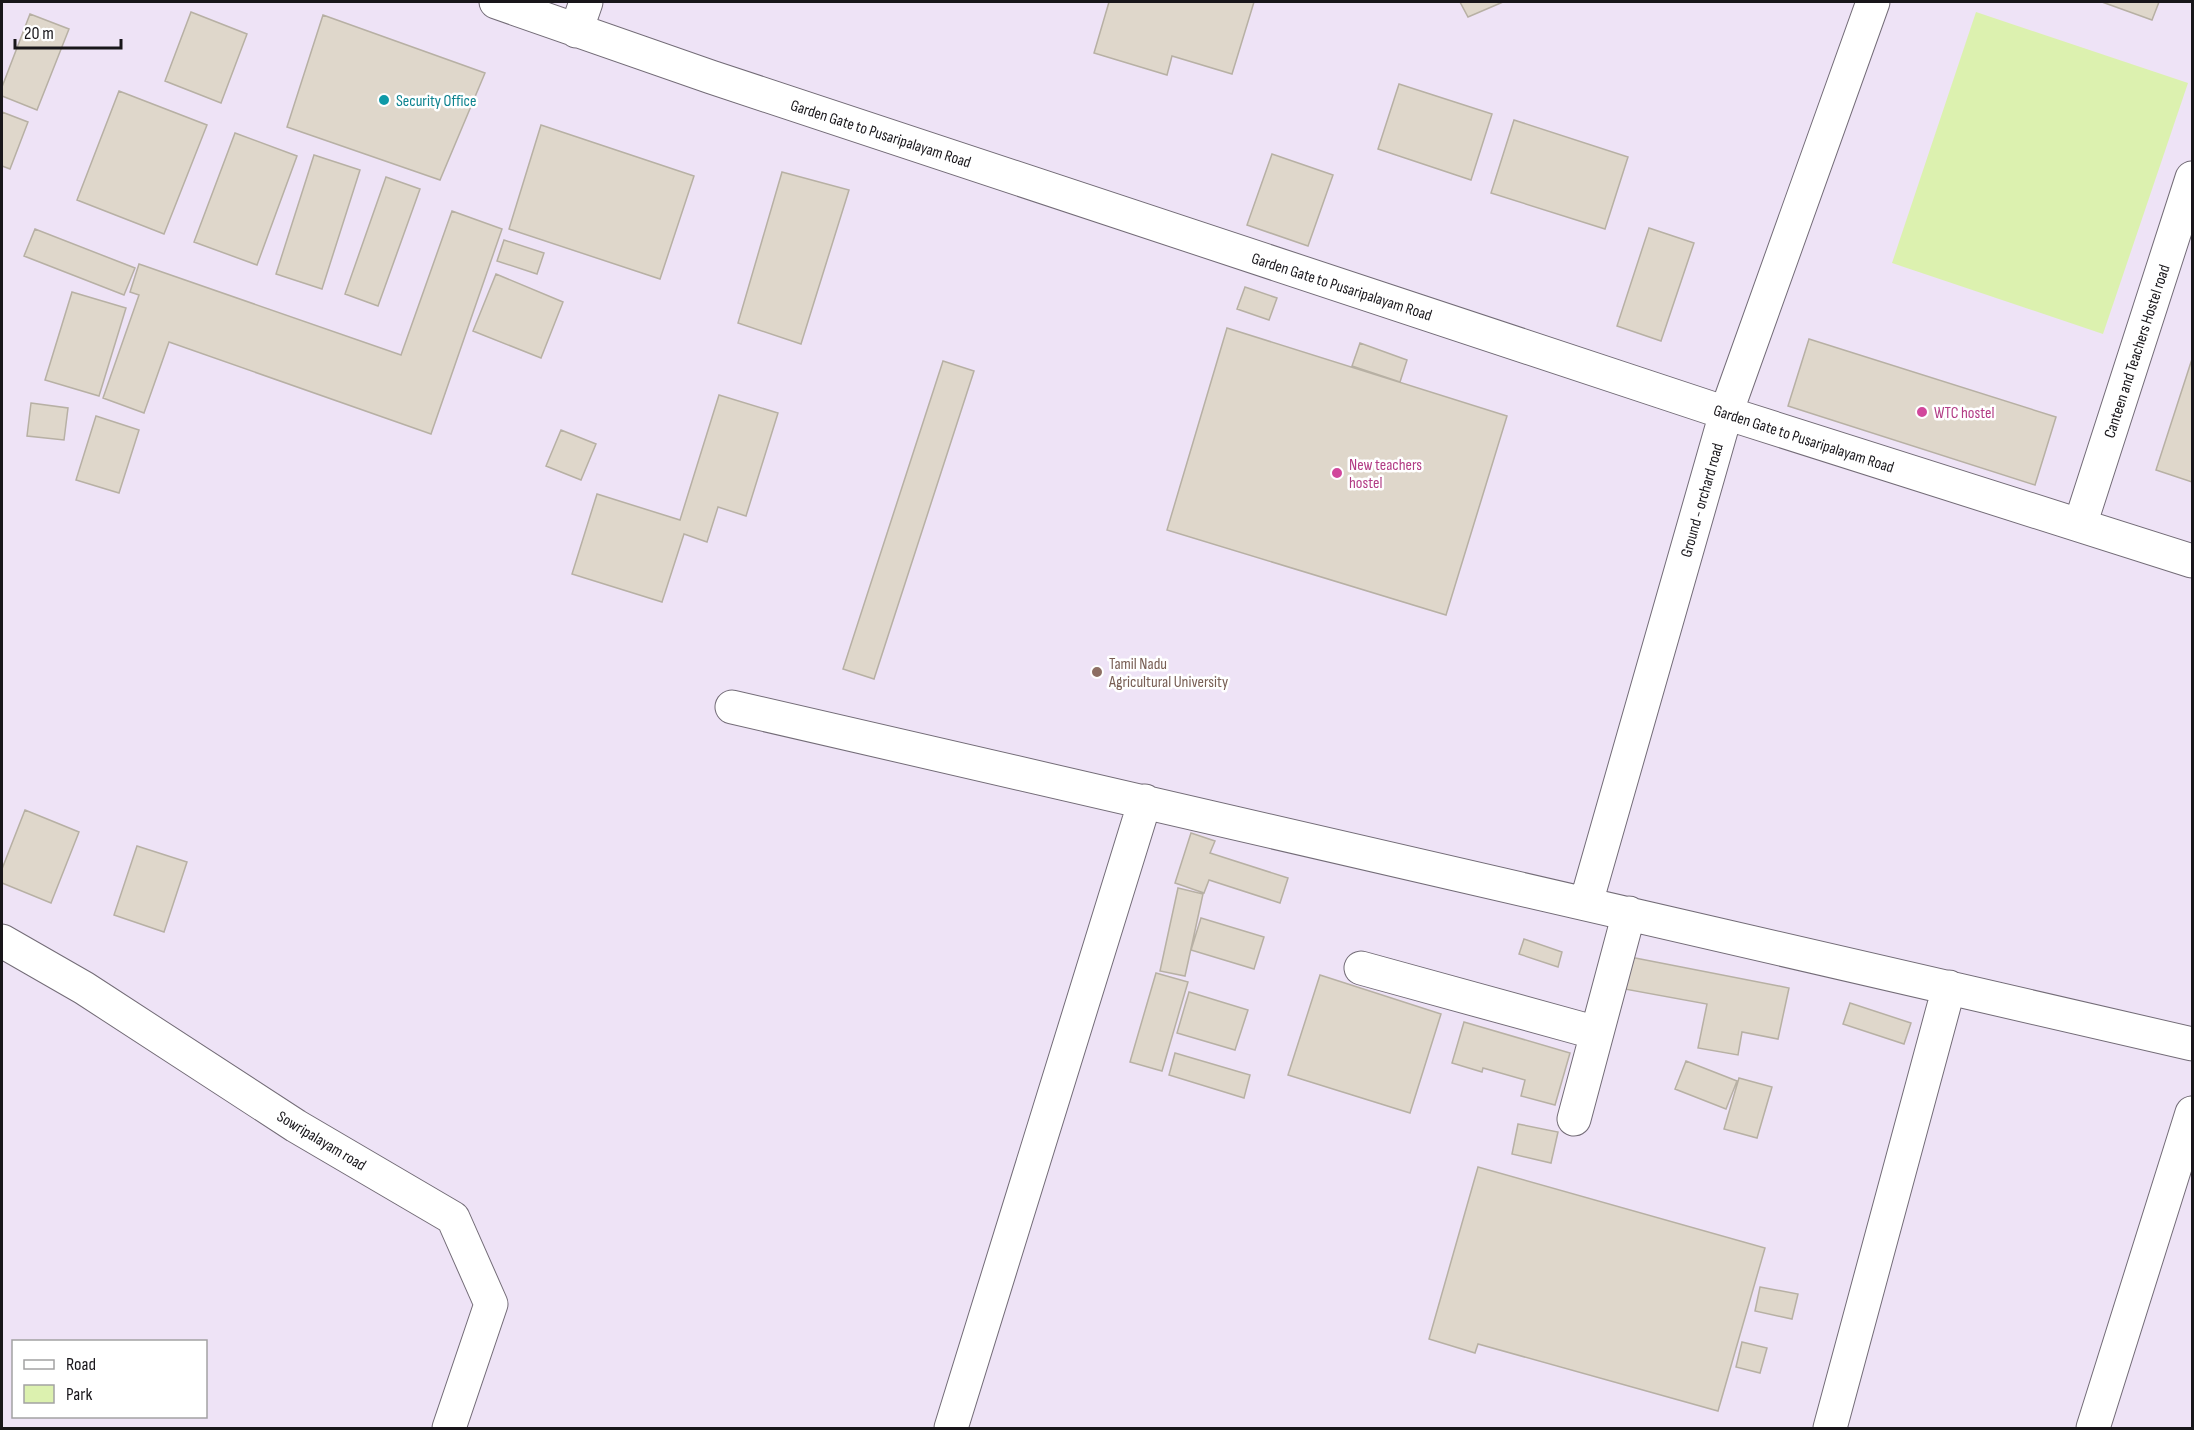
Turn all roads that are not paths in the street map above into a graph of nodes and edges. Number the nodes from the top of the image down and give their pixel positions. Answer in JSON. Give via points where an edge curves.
{"nodes":[{"id":1,"x":496,"y":2,"type":"edge"},
{"id":2,"x":1873,"y":2,"type":"edge"},
{"id":3,"x":581,"y":16,"type":"edge"},
{"id":4,"x":2193,"y":178,"type":"edge"},
{"id":5,"x":1726,"y":413,"type":"junction"},
{"id":6,"x":2080,"y":525,"type":"junction"},
{"id":7,"x":2193,"y":561,"type":"edge"},
{"id":8,"x":732,"y":707,"type":"dead end"},
{"id":9,"x":1145,"y":801,"type":"junction"},
{"id":10,"x":1586,"y":903,"type":"junction"},
{"id":11,"x":1629,"y":913,"type":"junction"},
{"id":12,"x":2,"y":941,"type":"edge"},
{"id":13,"x":1361,"y":968,"type":"dead end"},
{"id":14,"x":1949,"y":987,"type":"junction"},
{"id":15,"x":1597,"y":1034,"type":"junction"},
{"id":16,"x":2193,"y":1044,"type":"edge"},
{"id":17,"x":2193,"y":1113,"type":"edge"},
{"id":18,"x":1574,"y":1119,"type":"dead end"},
{"id":19,"x":449,"y":1428,"type":"edge"},
{"id":20,"x":951,"y":1428,"type":"edge"},
{"id":21,"x":1830,"y":1428,"type":"edge"},
{"id":22,"x":2093,"y":1428,"type":"edge"}],
"edges":[{"from":1,"to":3,"type":"street","name":"Garden Gate to Pusaripalayam Road"},
{"from":2,"to":5,"type":"street","name":"Ground - orchard road"},
{"from":3,"to":5,"type":"street","name":"Garden Gate to Pusaripalayam Road"},
{"from":4,"to":6,"type":"street","name":"Canteen and Teachers Hostel road"},
{"from":5,"to":6,"type":"street","name":"Garden Gate to Pusaripalayam Road"},
{"from":5,"to":10,"type":"street","name":"Ground - orchard road"},
{"from":6,"to":7,"type":"street","name":"Garden Gate to Pusaripalayam Road"},
{"from":8,"to":9,"type":"street"},
{"from":9,"to":10,"type":"street"},
{"from":9,"to":20,"type":"street"},
{"from":10,"to":11,"type":"street"},
{"from":11,"to":14,"type":"street"},
{"from":11,"to":15,"type":"street"},
{"from":12,"to":19,"type":"street","name":"Sowripalayam road","via":[[84,988],[296,1126],[453,1218],[490,1304]]},
{"from":13,"to":15,"type":"street"},
{"from":14,"to":16,"type":"street"},
{"from":14,"to":21,"type":"street"},
{"from":15,"to":18,"type":"street"},
{"from":17,"to":22,"type":"street"}]}
